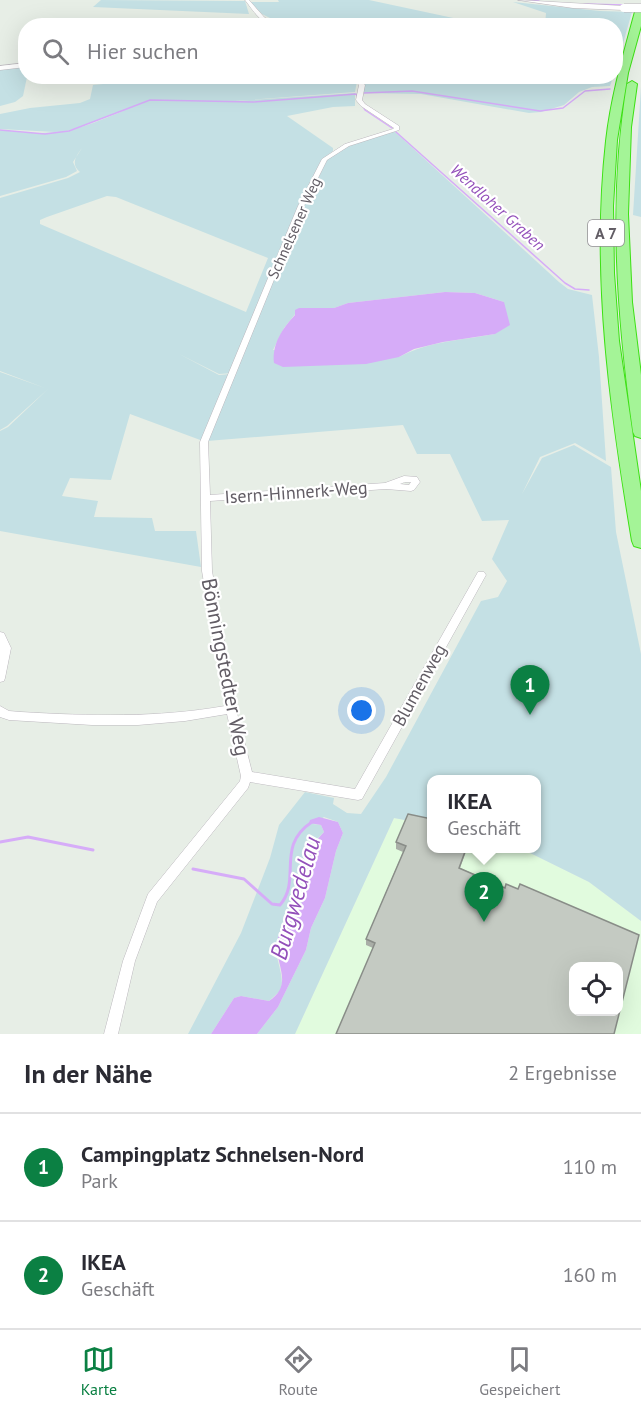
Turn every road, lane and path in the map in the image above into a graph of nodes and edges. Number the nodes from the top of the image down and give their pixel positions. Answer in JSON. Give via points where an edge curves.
{"nodes":[{"id":1,"x":247,"y":0,"type":"edge"},
{"id":2,"x":522,"y":0,"type":"edge"},
{"id":3,"x":641,"y":8,"type":"edge"},
{"id":4,"x":262,"y":18,"type":"edge"},
{"id":5,"x":641,"y":43,"type":"edge"},
{"id":6,"x":18,"y":66,"type":"edge"},
{"id":7,"x":623,"y":67,"type":"edge"},
{"id":8,"x":0,"y":68,"type":"edge"},
{"id":9,"x":361,"y":84,"type":"edge"},
{"id":10,"x":619,"y":84,"type":"edge"},
{"id":11,"x":641,"y":432,"type":"edge"},
{"id":12,"x":204,"y":442,"type":"joint"},
{"id":13,"x":386,"y":486,"type":"dead end"},
{"id":14,"x":205,"y":498,"type":"junction"},
{"id":15,"x":641,"y":541,"type":"edge"},
{"id":16,"x":481,"y":575,"type":"dead end"},
{"id":17,"x":0,"y":636,"type":"edge"},
{"id":18,"x":0,"y":678,"type":"edge"},
{"id":19,"x":231,"y":709,"type":"junction"},
{"id":20,"x":0,"y":711,"type":"edge"},
{"id":21,"x":247,"y":776,"type":"junction"},
{"id":22,"x":111,"y":1034,"type":"edge"}],
"edges":[{"from":1,"to":4,"type":"street"},
{"from":2,"to":3,"type":"main road","bridge":true},
{"from":3,"to":7,"type":"highway","number":"A 7"},
{"from":5,"to":11,"type":"highway","number":"A 7","via":[[626,124],[621,226],[624,297]]},
{"from":6,"to":8,"type":"street"},
{"from":9,"to":12,"type":"street","name":"Schnelsener Weg","via":[[359,100],[396,130],[347,145],[325,159],[301,206]]},
{"from":10,"to":15,"type":"highway","number":"A 7","via":[[609,160],[606,225],[613,354]]},
{"from":12,"to":14,"type":"street","name":"Bönningstedter Weg"},
{"from":13,"to":14,"type":"street","name":"Isern-Hinnerk-Weg"},
{"from":14,"to":19,"type":"street","name":"Bönningstedter Weg","via":[[207,571]]},
{"from":16,"to":21,"type":"street","name":"Blumenweg","via":[[358,795]]},
{"from":17,"to":18,"type":"street","via":[[6,648]]},
{"from":19,"to":20,"type":"street","via":[[170,719],[126,721],[27,717]]},
{"from":19,"to":21,"type":"street","name":"Bönningstedter Weg"},
{"from":21,"to":22,"type":"street","name":"Bönningstedter Weg","via":[[152,898],[129,961]]}]}
